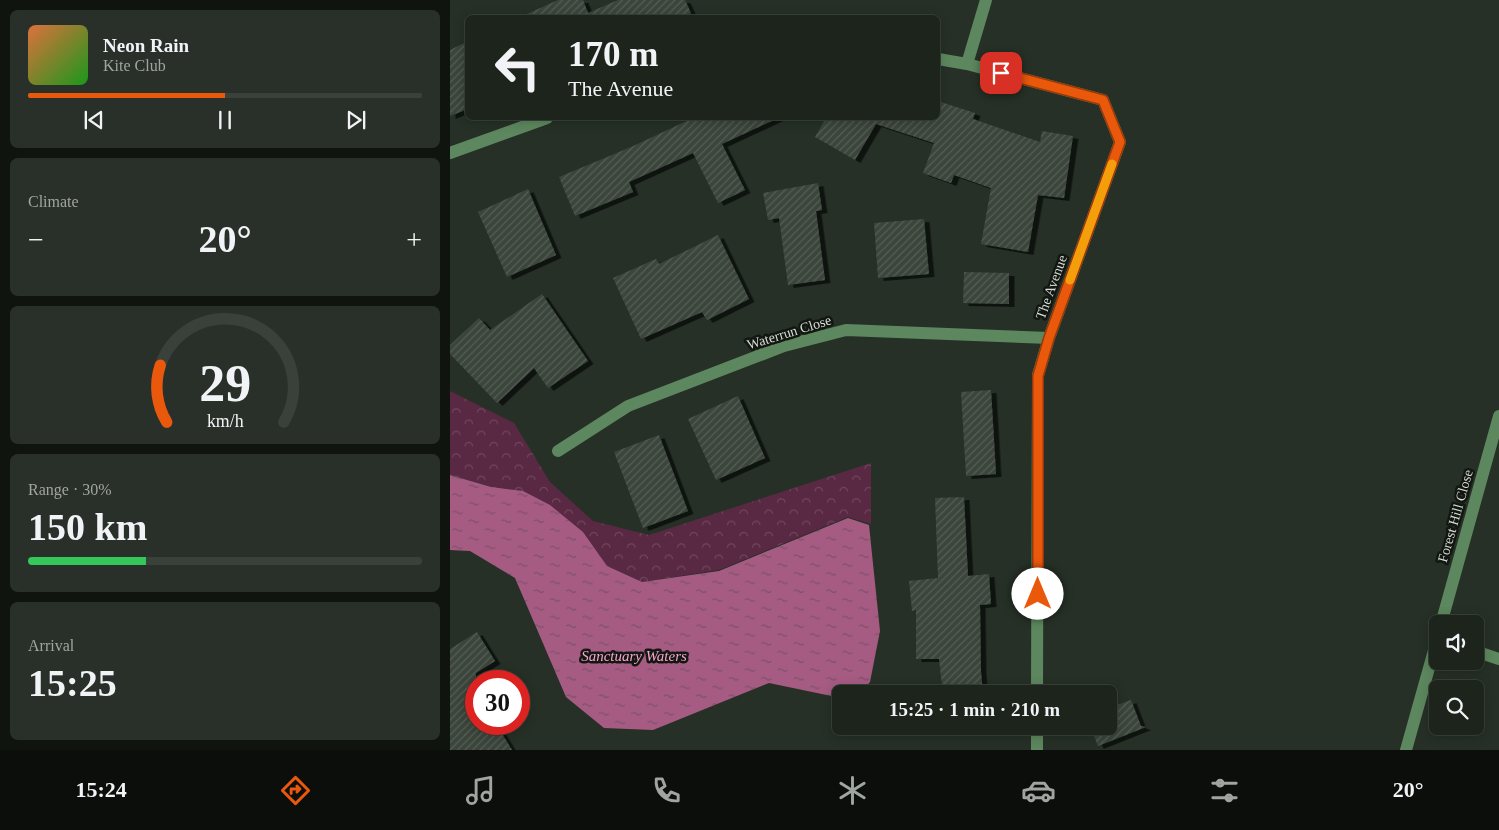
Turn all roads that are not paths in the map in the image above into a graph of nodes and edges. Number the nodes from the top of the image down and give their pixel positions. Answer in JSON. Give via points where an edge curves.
{"nodes":[{"id":1,"x":986,"y":0,"type":"edge"},
{"id":2,"x":940,"y":59,"type":"edge"},
{"id":3,"x":967,"y":64,"type":"junction"},
{"id":4,"x":541,"y":120,"type":"edge"},
{"id":5,"x":450,"y":153,"type":"edge"},
{"id":6,"x":1049,"y":338,"type":"junction"},
{"id":7,"x":1499,"y":416,"type":"edge"},
{"id":8,"x":558,"y":450,"type":"dead end"},
{"id":9,"x":1444,"y":615,"type":"edge"},
{"id":10,"x":1484,"y":654,"type":"edge"},
{"id":11,"x":1499,"y":659,"type":"edge"},
{"id":12,"x":1429,"y":667,"type":"edge"},
{"id":13,"x":1038,"y":685,"type":"edge"},
{"id":14,"x":1037,"y":735,"type":"edge"},
{"id":15,"x":1037,"y":750,"type":"edge"},
{"id":16,"x":1406,"y":750,"type":"edge"}],
"edges":[{"from":1,"to":3,"type":"street"},
{"from":2,"to":3,"type":"street","name":"The Avenue"},
{"from":3,"to":6,"type":"street","name":"The Avenue","via":[[1103,100],[1120,142]]},
{"from":4,"to":5,"type":"street"},
{"from":6,"to":8,"type":"street","name":"Waterrun Close","via":[[846,330],[784,346],[628,406]]},
{"from":6,"to":13,"type":"street","name":"The Avenue","via":[[1038,376]]},
{"from":7,"to":9,"type":"street","name":"Forest Hill Close"},
{"from":10,"to":11,"type":"street"},
{"from":12,"to":16,"type":"street"},
{"from":14,"to":15,"type":"street"}]}
